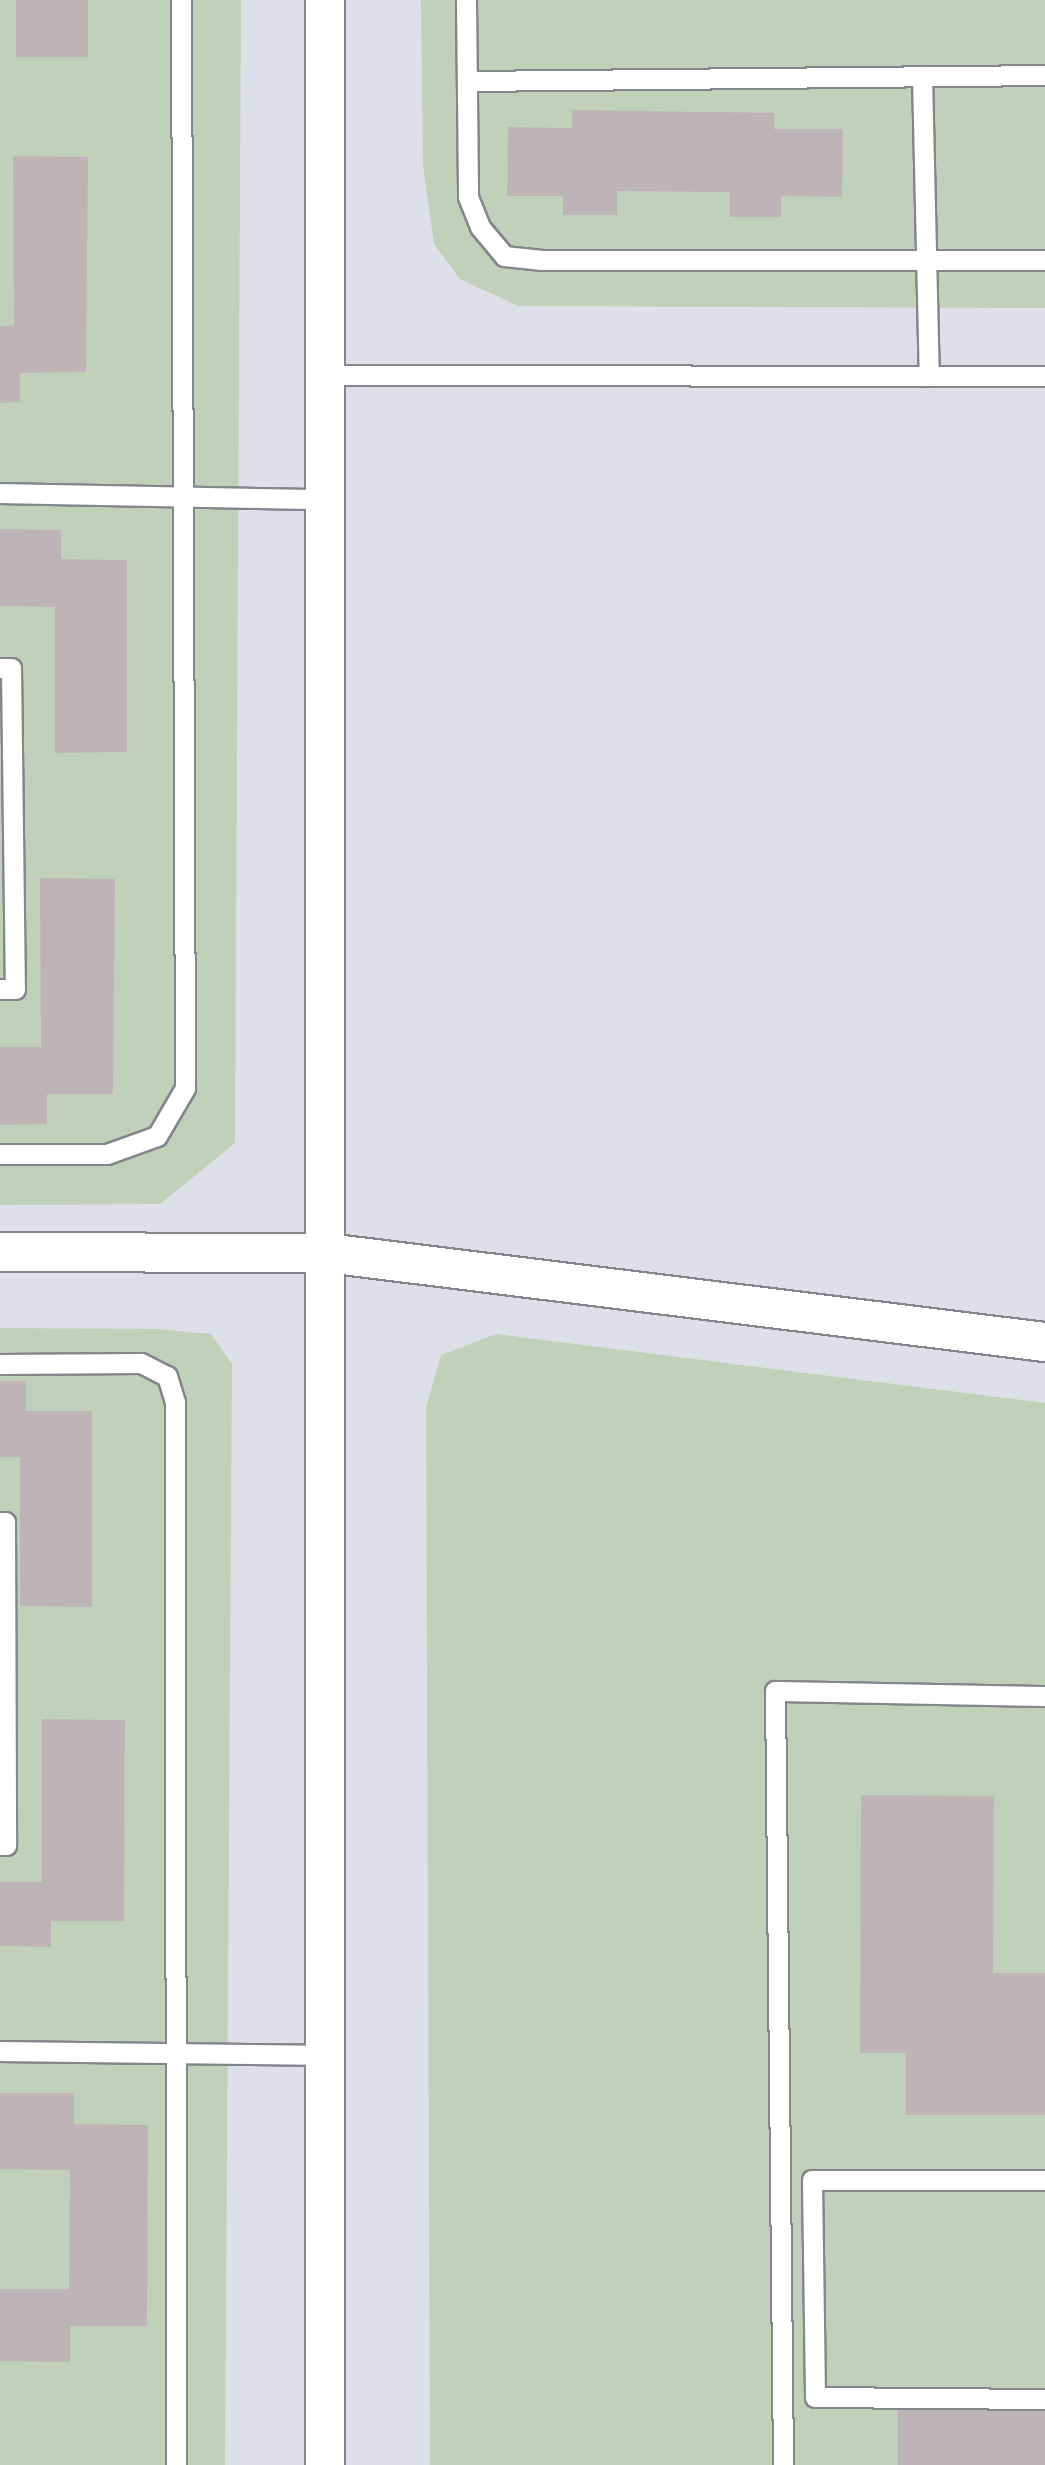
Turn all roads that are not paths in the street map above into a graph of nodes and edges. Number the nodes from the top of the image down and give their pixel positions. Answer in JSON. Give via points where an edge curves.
{"nodes":[{"id":1,"x":181,"y":0,"type":"edge"},
{"id":2,"x":325,"y":0,"type":"edge"},
{"id":3,"x":466,"y":0,"type":"edge"},
{"id":4,"x":1045,"y":75,"type":"edge"},
{"id":5,"x":922,"y":76,"type":"junction"},
{"id":6,"x":467,"y":81,"type":"junction"},
{"id":7,"x":925,"y":260,"type":"junction"},
{"id":8,"x":1045,"y":260,"type":"edge"},
{"id":9,"x":325,"y":375,"type":"junction"},
{"id":10,"x":929,"y":376,"type":"junction"},
{"id":11,"x":1045,"y":376,"type":"edge"},
{"id":12,"x":0,"y":493,"type":"edge"},
{"id":13,"x":181,"y":496,"type":"junction"},
{"id":14,"x":326,"y":499,"type":"junction"},
{"id":15,"x":0,"y":668,"type":"edge"},
{"id":16,"x":0,"y":989,"type":"edge"},
{"id":17,"x":0,"y":1154,"type":"edge"},
{"id":18,"x":0,"y":1252,"type":"edge"},
{"id":19,"x":327,"y":1253,"type":"junction"},
{"id":20,"x":1045,"y":1342,"type":"edge"},
{"id":21,"x":0,"y":1364,"type":"edge"},
{"id":22,"x":0,"y":1522,"type":"edge"},
{"id":23,"x":1045,"y":1696,"type":"edge"},
{"id":24,"x":0,"y":1845,"type":"edge"},
{"id":25,"x":0,"y":2051,"type":"edge"},
{"id":26,"x":173,"y":2053,"type":"junction"},
{"id":27,"x":324,"y":2055,"type":"junction"},
{"id":28,"x":1045,"y":2180,"type":"edge"},
{"id":29,"x":1045,"y":2399,"type":"edge"},
{"id":30,"x":176,"y":2465,"type":"edge"},
{"id":31,"x":326,"y":2465,"type":"edge"},
{"id":32,"x":783,"y":2465,"type":"edge"}],
"edges":[{"from":1,"to":13,"type":"lane"},
{"from":2,"to":9,"type":"street"},
{"from":3,"to":6,"type":"lane"},
{"from":4,"to":5,"type":"lane"},
{"from":5,"to":6,"type":"lane"},
{"from":5,"to":7,"type":"lane"},
{"from":6,"to":7,"type":"lane","via":[[468,197],[480,227],[504,256],[540,260]]},
{"from":7,"to":8,"type":"lane"},
{"from":7,"to":10,"type":"lane"},
{"from":9,"to":10,"type":"lane"},
{"from":9,"to":14,"type":"street"},
{"from":10,"to":11,"type":"lane"},
{"from":12,"to":13,"type":"lane"},
{"from":13,"to":14,"type":"lane"},
{"from":13,"to":17,"type":"lane","via":[[185,1088],[157,1136],[107,1154]]},
{"from":14,"to":19,"type":"street"},
{"from":15,"to":16,"type":"lane","via":[[11,668],[15,989]]},
{"from":18,"to":19,"type":"street"},
{"from":19,"to":20,"type":"street"},
{"from":19,"to":27,"type":"street"},
{"from":21,"to":26,"type":"lane","via":[[141,1363],[167,1376],[175,1402]]},
{"from":22,"to":24,"type":"lane","via":[[5,1522],[6,1845]]},
{"from":23,"to":32,"type":"lane","via":[[775,1691]]},
{"from":25,"to":26,"type":"lane"},
{"from":26,"to":27,"type":"lane"},
{"from":26,"to":30,"type":"lane"},
{"from":27,"to":31,"type":"street"},
{"from":28,"to":29,"type":"lane","via":[[812,2180],[815,2397]]}]}
